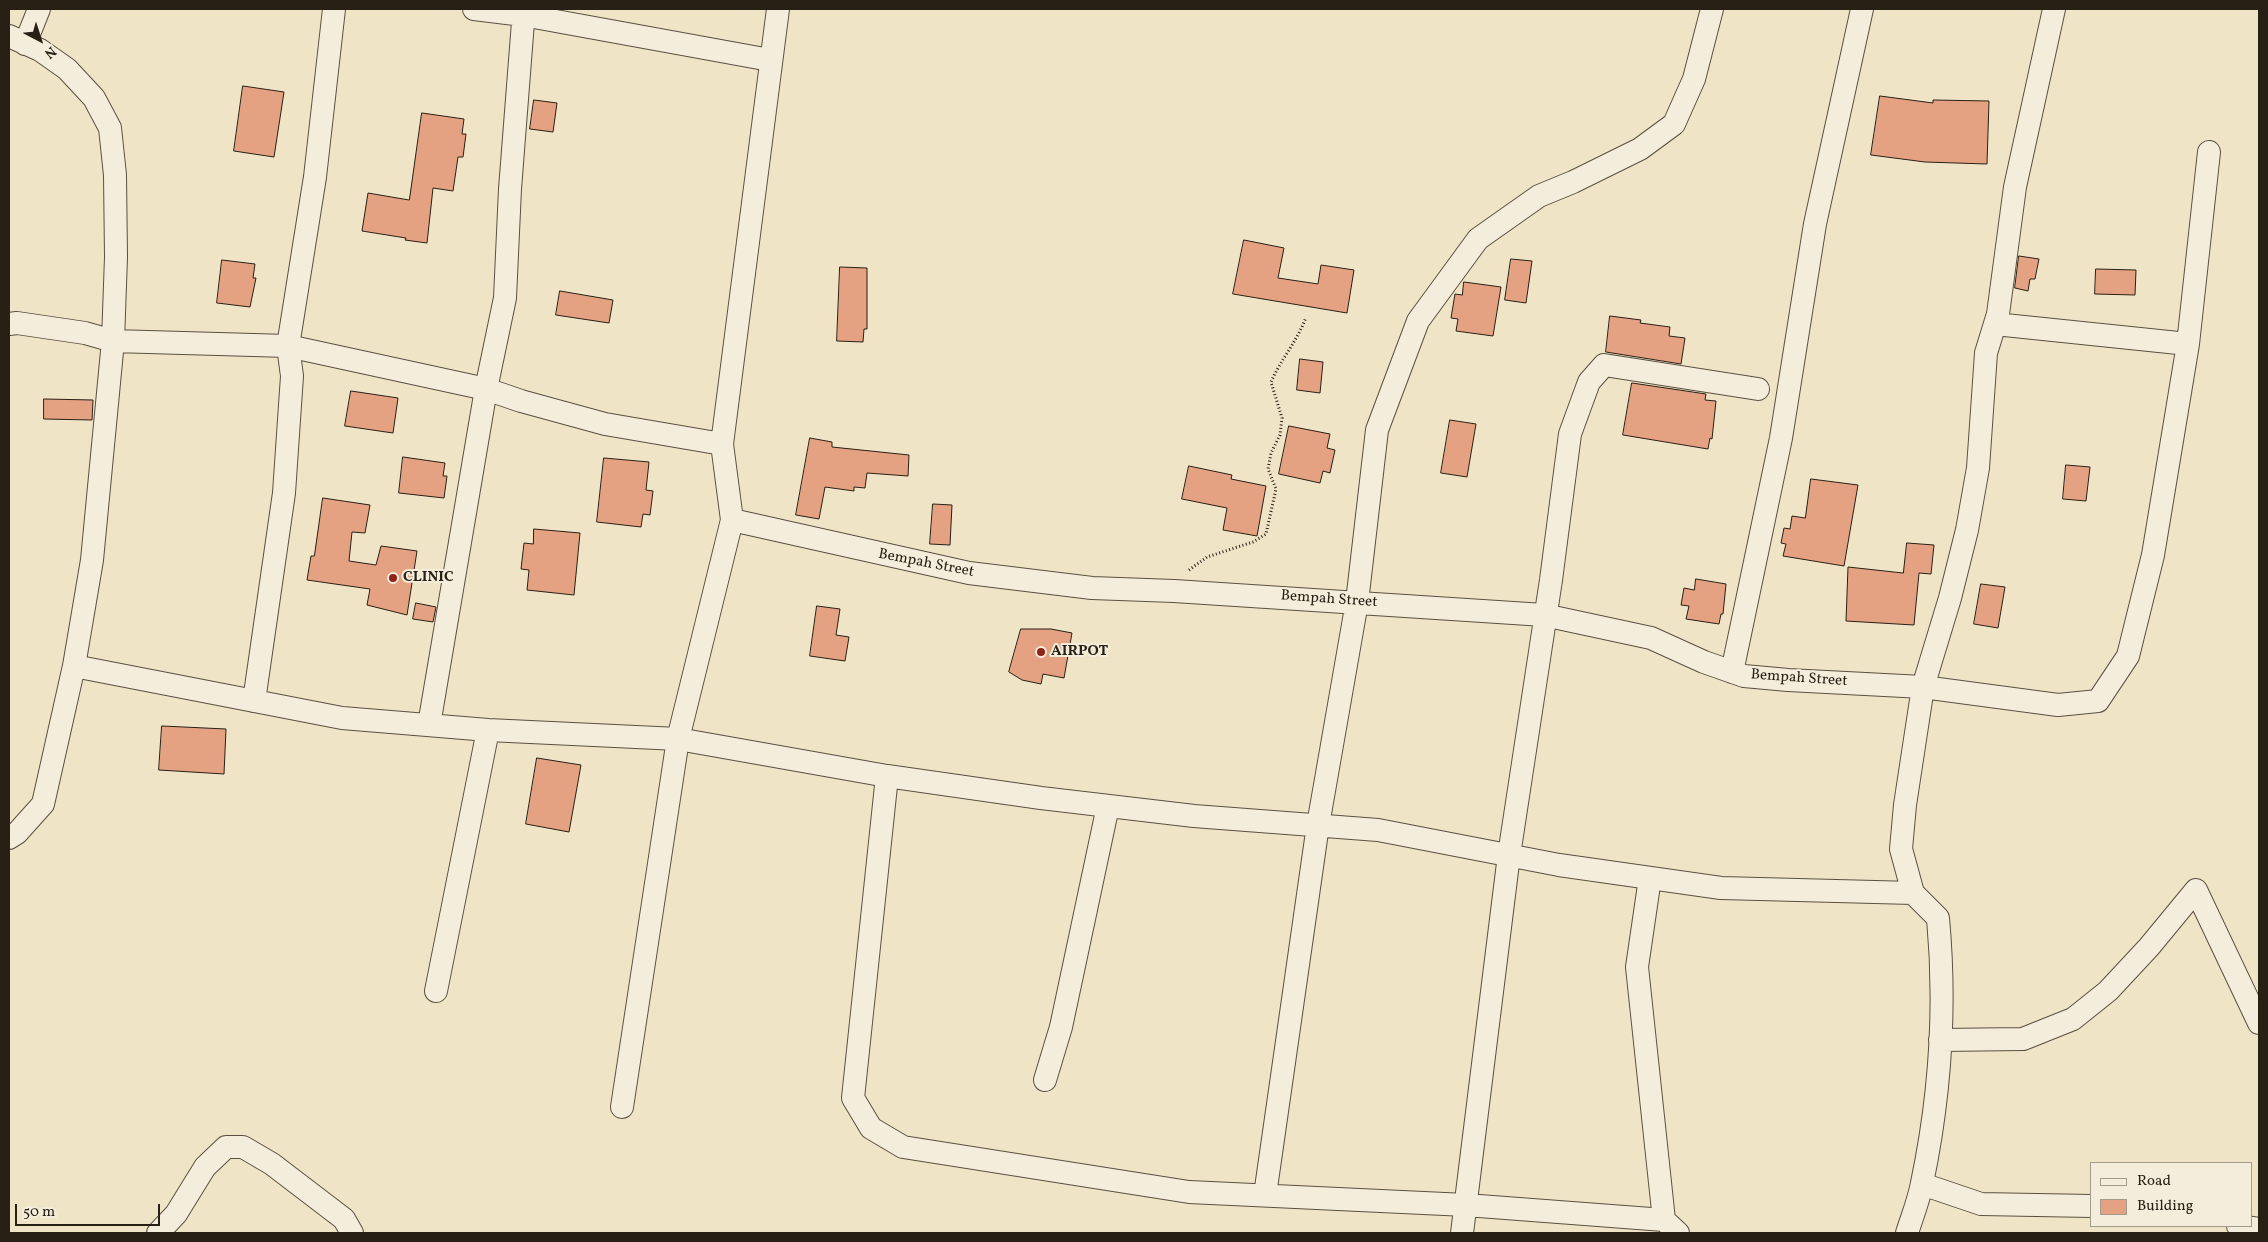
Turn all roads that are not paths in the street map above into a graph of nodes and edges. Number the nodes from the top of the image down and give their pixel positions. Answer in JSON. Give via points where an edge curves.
{"nodes":[{"id":1,"x":39,"y":9,"type":"edge"},
{"id":2,"x":334,"y":9,"type":"edge"},
{"id":3,"x":474,"y":9,"type":"edge"},
{"id":4,"x":778,"y":9,"type":"edge"},
{"id":5,"x":1712,"y":9,"type":"edge"},
{"id":6,"x":1862,"y":9,"type":"edge"},
{"id":7,"x":2054,"y":9,"type":"edge"},
{"id":8,"x":523,"y":12,"type":"edge"},
{"id":9,"x":17,"y":40,"type":"edge"},
{"id":10,"x":770,"y":60,"type":"junction"},
{"id":11,"x":2209,"y":152,"type":"dead end"},
{"id":12,"x":9,"y":324,"type":"edge"},
{"id":13,"x":1995,"y":324,"type":"junction"},
{"id":14,"x":112,"y":342,"type":"junction"},
{"id":15,"x":2188,"y":344,"type":"junction"},
{"id":16,"x":288,"y":346,"type":"junction"},
{"id":17,"x":486,"y":389,"type":"junction"},
{"id":18,"x":1758,"y":389,"type":"dead end"},
{"id":19,"x":722,"y":444,"type":"junction"},
{"id":20,"x":732,"y":520,"type":"junction"},
{"id":21,"x":1357,"y":602,"type":"junction"},
{"id":22,"x":1544,"y":616,"type":"junction"},
{"id":23,"x":74,"y":666,"type":"junction"},
{"id":24,"x":1732,"y":672,"type":"junction"},
{"id":25,"x":1923,"y":687,"type":"junction"},
{"id":26,"x":254,"y":701,"type":"junction"},
{"id":27,"x":429,"y":725,"type":"junction"},
{"id":28,"x":488,"y":730,"type":"junction"},
{"id":29,"x":678,"y":739,"type":"junction"},
{"id":30,"x":887,"y":776,"type":"junction"},
{"id":31,"x":1108,"y":806,"type":"junction"},
{"id":32,"x":1318,"y":825,"type":"junction"},
{"id":33,"x":9,"y":838,"type":"edge"},
{"id":34,"x":1509,"y":855,"type":"junction"},
{"id":35,"x":1650,"y":878,"type":"junction"},
{"id":36,"x":1913,"y":893,"type":"junction"},
{"id":37,"x":436,"y":992,"type":"dead end"},
{"id":38,"x":2259,"y":1023,"type":"edge"},
{"id":39,"x":1940,"y":1040,"type":"junction"},
{"id":40,"x":1045,"y":1080,"type":"dead end"},
{"id":41,"x":622,"y":1107,"type":"dead end"},
{"id":42,"x":1922,"y":1184,"type":"junction"},
{"id":43,"x":1265,"y":1196,"type":"junction"},
{"id":44,"x":1466,"y":1205,"type":"junction"},
{"id":45,"x":2090,"y":1206,"type":"edge"},
{"id":46,"x":1671,"y":1227,"type":"edge"},
{"id":47,"x":2245,"y":1227,"type":"edge"},
{"id":48,"x":2259,"y":1229,"type":"edge"},
{"id":49,"x":158,"y":1233,"type":"edge"},
{"id":50,"x":352,"y":1233,"type":"edge"},
{"id":51,"x":1462,"y":1233,"type":"edge"},
{"id":52,"x":1907,"y":1233,"type":"edge"}],
"edges":[{"from":1,"to":9,"type":"street"},
{"from":2,"to":16,"type":"street","via":[[315,177]]},
{"from":3,"to":8,"type":"street"},
{"from":4,"to":10,"type":"street"},
{"from":5,"to":21,"type":"street","via":[[1694,78],[1674,124],[1640,149],[1539,196],[1478,239],[1418,321],[1377,430]]},
{"from":6,"to":24,"type":"street","via":[[1815,224],[1781,438]]},
{"from":7,"to":13,"type":"street","via":[[2015,187]]},
{"from":8,"to":10,"type":"street"},
{"from":8,"to":17,"type":"street","via":[[505,298]]},
{"from":9,"to":14,"type":"street","via":[[40,50],[68,69],[94,98],[110,128],[116,175]]},
{"from":10,"to":19,"type":"street","via":[[737,346]]},
{"from":11,"to":15,"type":"street"},
{"from":12,"to":14,"type":"street","via":[[84,333]]},
{"from":13,"to":15,"type":"street"},
{"from":13,"to":25,"type":"street","via":[[1986,353],[1978,468],[1967,530]]},
{"from":14,"to":16,"type":"street"},
{"from":14,"to":23,"type":"street","via":[[92,560]]},
{"from":15,"to":25,"type":"street","name":"Bempah Street","via":[[2153,555],[2128,656],[2098,702],[2058,706]]},
{"from":16,"to":17,"type":"street"},
{"from":16,"to":26,"type":"street","via":[[292,376],[284,493]]},
{"from":17,"to":19,"type":"street","via":[[521,402],[604,424]]},
{"from":17,"to":27,"type":"street"},
{"from":18,"to":22,"type":"street","via":[[1604,365],[1589,382],[1570,434]]},
{"from":19,"to":20,"type":"street"},
{"from":20,"to":21,"type":"street","name":"Bempah Street","via":[[969,573],[1092,588]]},
{"from":20,"to":29,"type":"street"},
{"from":21,"to":22,"type":"street","name":"Bempah Street"},
{"from":21,"to":32,"type":"street"},
{"from":22,"to":24,"type":"street","name":"Bempah Street","via":[[1651,638]]},
{"from":22,"to":34,"type":"street"},
{"from":23,"to":26,"type":"street"},
{"from":23,"to":33,"type":"street","via":[[43,804]]},
{"from":24,"to":25,"type":"street","name":"Bempah Street","via":[[1788,680]]},
{"from":25,"to":36,"type":"street","via":[[1901,849]]},
{"from":26,"to":27,"type":"street","via":[[342,718]]},
{"from":27,"to":28,"type":"street"},
{"from":28,"to":29,"type":"street"},
{"from":28,"to":37,"type":"street"},
{"from":29,"to":30,"type":"street"},
{"from":29,"to":41,"type":"street"},
{"from":30,"to":31,"type":"street"},
{"from":30,"to":43,"type":"street","via":[[853,1098],[871,1128],[902,1147],[1189,1192]]},
{"from":31,"to":32,"type":"street"},
{"from":31,"to":40,"type":"street","via":[[1061,1027]]},
{"from":32,"to":34,"type":"street","via":[[1378,830]]},
{"from":32,"to":43,"type":"street"},
{"from":34,"to":35,"type":"street"},
{"from":34,"to":44,"type":"street"},
{"from":35,"to":36,"type":"street","via":[[1721,888]]},
{"from":35,"to":46,"type":"street","via":[[1637,967]]},
{"from":36,"to":39,"type":"street","via":[[1938,918]]},
{"from":38,"to":39,"type":"street","via":[[2196,890],[2108,991],[2073,1019],[2023,1039]]},
{"from":39,"to":42,"type":"street"},
{"from":42,"to":45,"type":"street","via":[[1981,1204]]},
{"from":42,"to":52,"type":"street"},
{"from":43,"to":44,"type":"street"},
{"from":44,"to":46,"type":"street"},
{"from":44,"to":51,"type":"street"},
{"from":47,"to":48,"type":"street"},
{"from":49,"to":50,"type":"street","via":[[176,1214],[205,1167],[226,1148],[243,1147],[272,1164],[344,1219]]}]}
